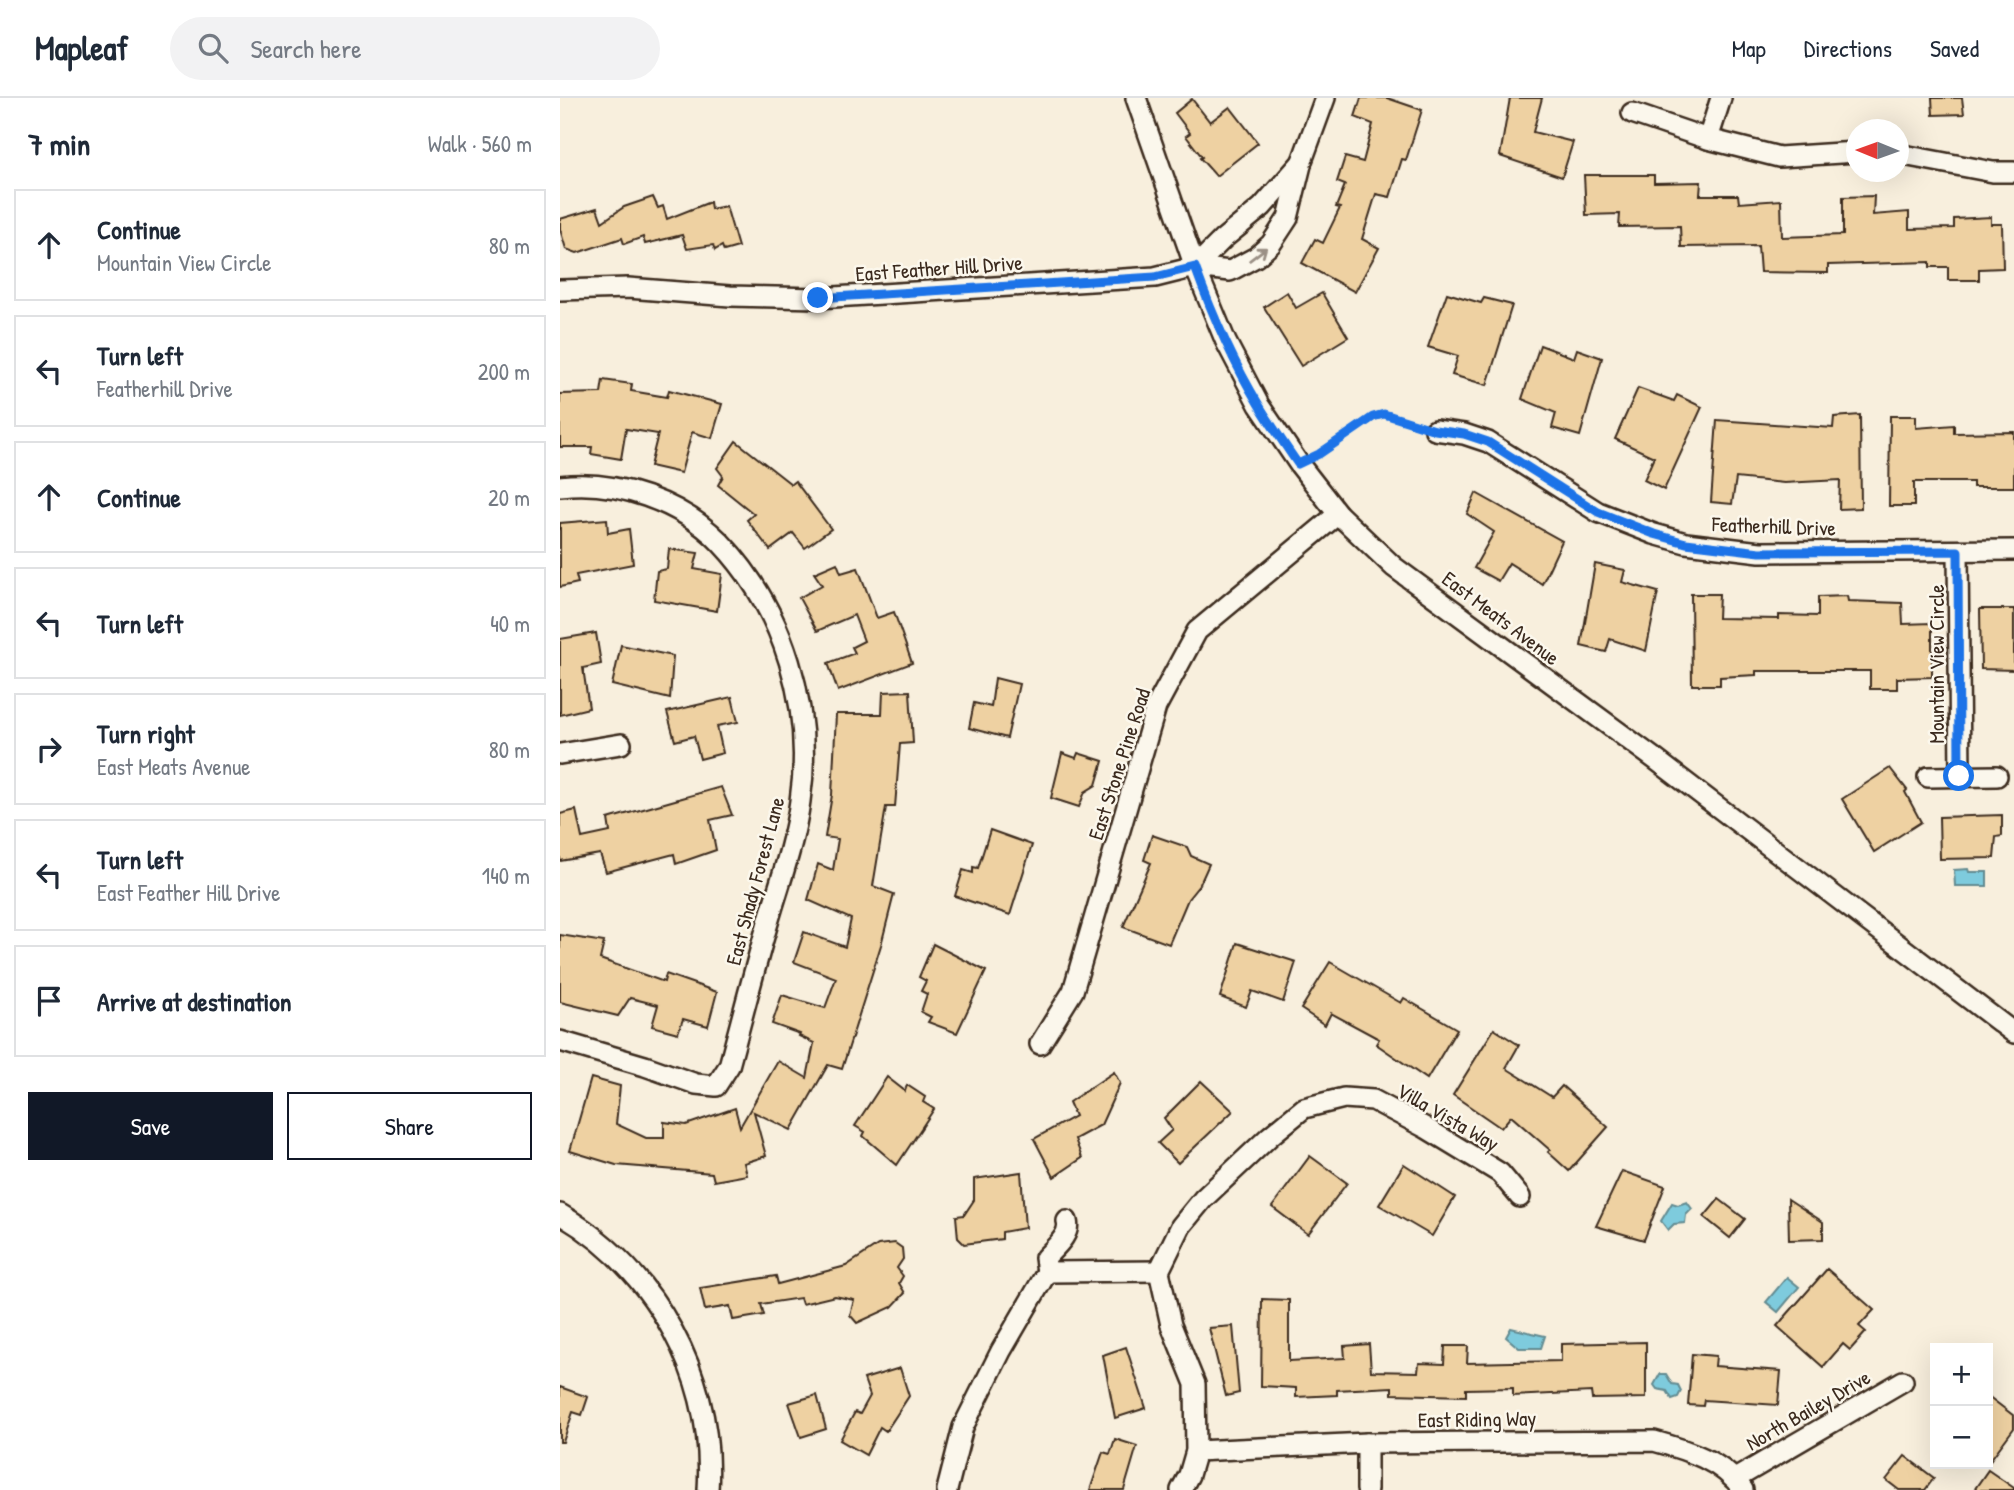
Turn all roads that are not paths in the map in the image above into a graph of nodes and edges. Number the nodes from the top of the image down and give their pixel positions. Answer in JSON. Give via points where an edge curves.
{"nodes":[{"id":1,"x":1136,"y":98,"type":"edge"},
{"id":2,"x":1325,"y":98,"type":"edge"},
{"id":3,"x":1721,"y":98,"type":"edge"},
{"id":4,"x":1632,"y":113,"type":"dead end"},
{"id":5,"x":1708,"y":139,"type":"junction"},
{"id":6,"x":1846,"y":153,"type":"edge"},
{"id":7,"x":1909,"y":156,"type":"edge"},
{"id":8,"x":1302,"y":161,"type":"junction"},
{"id":9,"x":2014,"y":172,"type":"edge"},
{"id":10,"x":1195,"y":267,"type":"junction"},
{"id":11,"x":560,"y":290,"type":"edge"},
{"id":12,"x":1435,"y":430,"type":"road end"},
{"id":13,"x":560,"y":486,"type":"edge"},
{"id":14,"x":1338,"y":514,"type":"junction"},
{"id":15,"x":2014,"y":550,"type":"edge"},
{"id":16,"x":1958,"y":551,"type":"junction"},
{"id":17,"x":621,"y":744,"type":"dead end"},
{"id":18,"x":560,"y":754,"type":"edge"},
{"id":19,"x":1928,"y":776,"type":"dead end"},
{"id":20,"x":1959,"y":776,"type":"junction"},
{"id":21,"x":1997,"y":776,"type":"dead end"},
{"id":22,"x":2014,"y":1033,"type":"edge"},
{"id":23,"x":560,"y":1041,"type":"edge"},
{"id":24,"x":1041,"y":1044,"type":"dead end"},
{"id":25,"x":1520,"y":1197,"type":"dead end"},
{"id":26,"x":560,"y":1214,"type":"edge"},
{"id":27,"x":1067,"y":1221,"type":"dead end"},
{"id":28,"x":1046,"y":1265,"type":"junction"},
{"id":29,"x":1159,"y":1271,"type":"junction"},
{"id":30,"x":1903,"y":1381,"type":"dead end"},
{"id":31,"x":1367,"y":1443,"type":"junction"},
{"id":32,"x":1196,"y":1451,"type":"junction"},
{"id":33,"x":1739,"y":1484,"type":"edge"},
{"id":34,"x":708,"y":1490,"type":"edge"},
{"id":35,"x":947,"y":1490,"type":"edge"},
{"id":36,"x":1181,"y":1490,"type":"edge"},
{"id":37,"x":1367,"y":1490,"type":"edge"}],
"edges":[{"from":1,"to":10,"type":"street","name":"East Meats Avenue"},
{"from":2,"to":8,"type":"street"},
{"from":3,"to":5,"type":"street"},
{"from":4,"to":5,"type":"street"},
{"from":5,"to":6,"type":"street","via":[[1779,157]]},
{"from":7,"to":9,"type":"street"},
{"from":8,"to":10,"type":"street","via":[[1262,207]]},
{"from":10,"to":8,"type":"street","one_way":true,"via":[[1230,271],[1271,244],[1288,218]]},
{"from":10,"to":11,"type":"street","name":"East Feather Hill Drive","via":[[1155,277],[818,298],[607,287]]},
{"from":10,"to":14,"type":"street","name":"East Meats Avenue","via":[[1259,405]]},
{"from":12,"to":16,"type":"street","name":"Featherhill Drive","via":[[1488,442],[1598,512],[1686,543],[1760,552]]},
{"from":13,"to":23,"type":"street","name":"East Shady Forest Lane","via":[[622,490],[658,501],[694,520],[732,555],[773,617],[791,666],[803,737],[800,800],[790,848],[729,1066],[716,1086],[696,1084]]},
{"from":14,"to":22,"type":"street","name":"East Meats Avenue","via":[[1394,567],[1656,759]]},
{"from":14,"to":24,"type":"street","name":"East Stone Pine Road","via":[[1197,631],[1157,707],[1073,991]]},
{"from":15,"to":16,"type":"street","name":"Featherhill Drive"},
{"from":16,"to":20,"type":"street","name":"Mountain View Circle"},
{"from":17,"to":18,"type":"street"},
{"from":19,"to":20,"type":"street"},
{"from":20,"to":21,"type":"street"},
{"from":25,"to":29,"type":"street","name":"Villa Vista Way","via":[[1500,1173],[1399,1113],[1373,1100],[1344,1098],[1304,1108],[1270,1136],[1203,1199],[1181,1226]]},
{"from":26,"to":34,"type":"street","via":[[625,1264],[656,1302],[680,1343],[703,1410]]},
{"from":27,"to":28,"type":"street","via":[[1066,1234]]},
{"from":28,"to":29,"type":"street"},
{"from":28,"to":35,"type":"street","via":[[963,1427]]},
{"from":29,"to":32,"type":"street","via":[[1171,1325],[1195,1384]]},
{"from":30,"to":33,"type":"street","name":"North Bailey Drive"},
{"from":31,"to":32,"type":"street","name":"East Riding Way"},
{"from":31,"to":33,"type":"street","name":"East Riding Way","via":[[1654,1441],[1695,1453]]},
{"from":31,"to":37,"type":"street"},
{"from":32,"to":36,"type":"street"}]}
